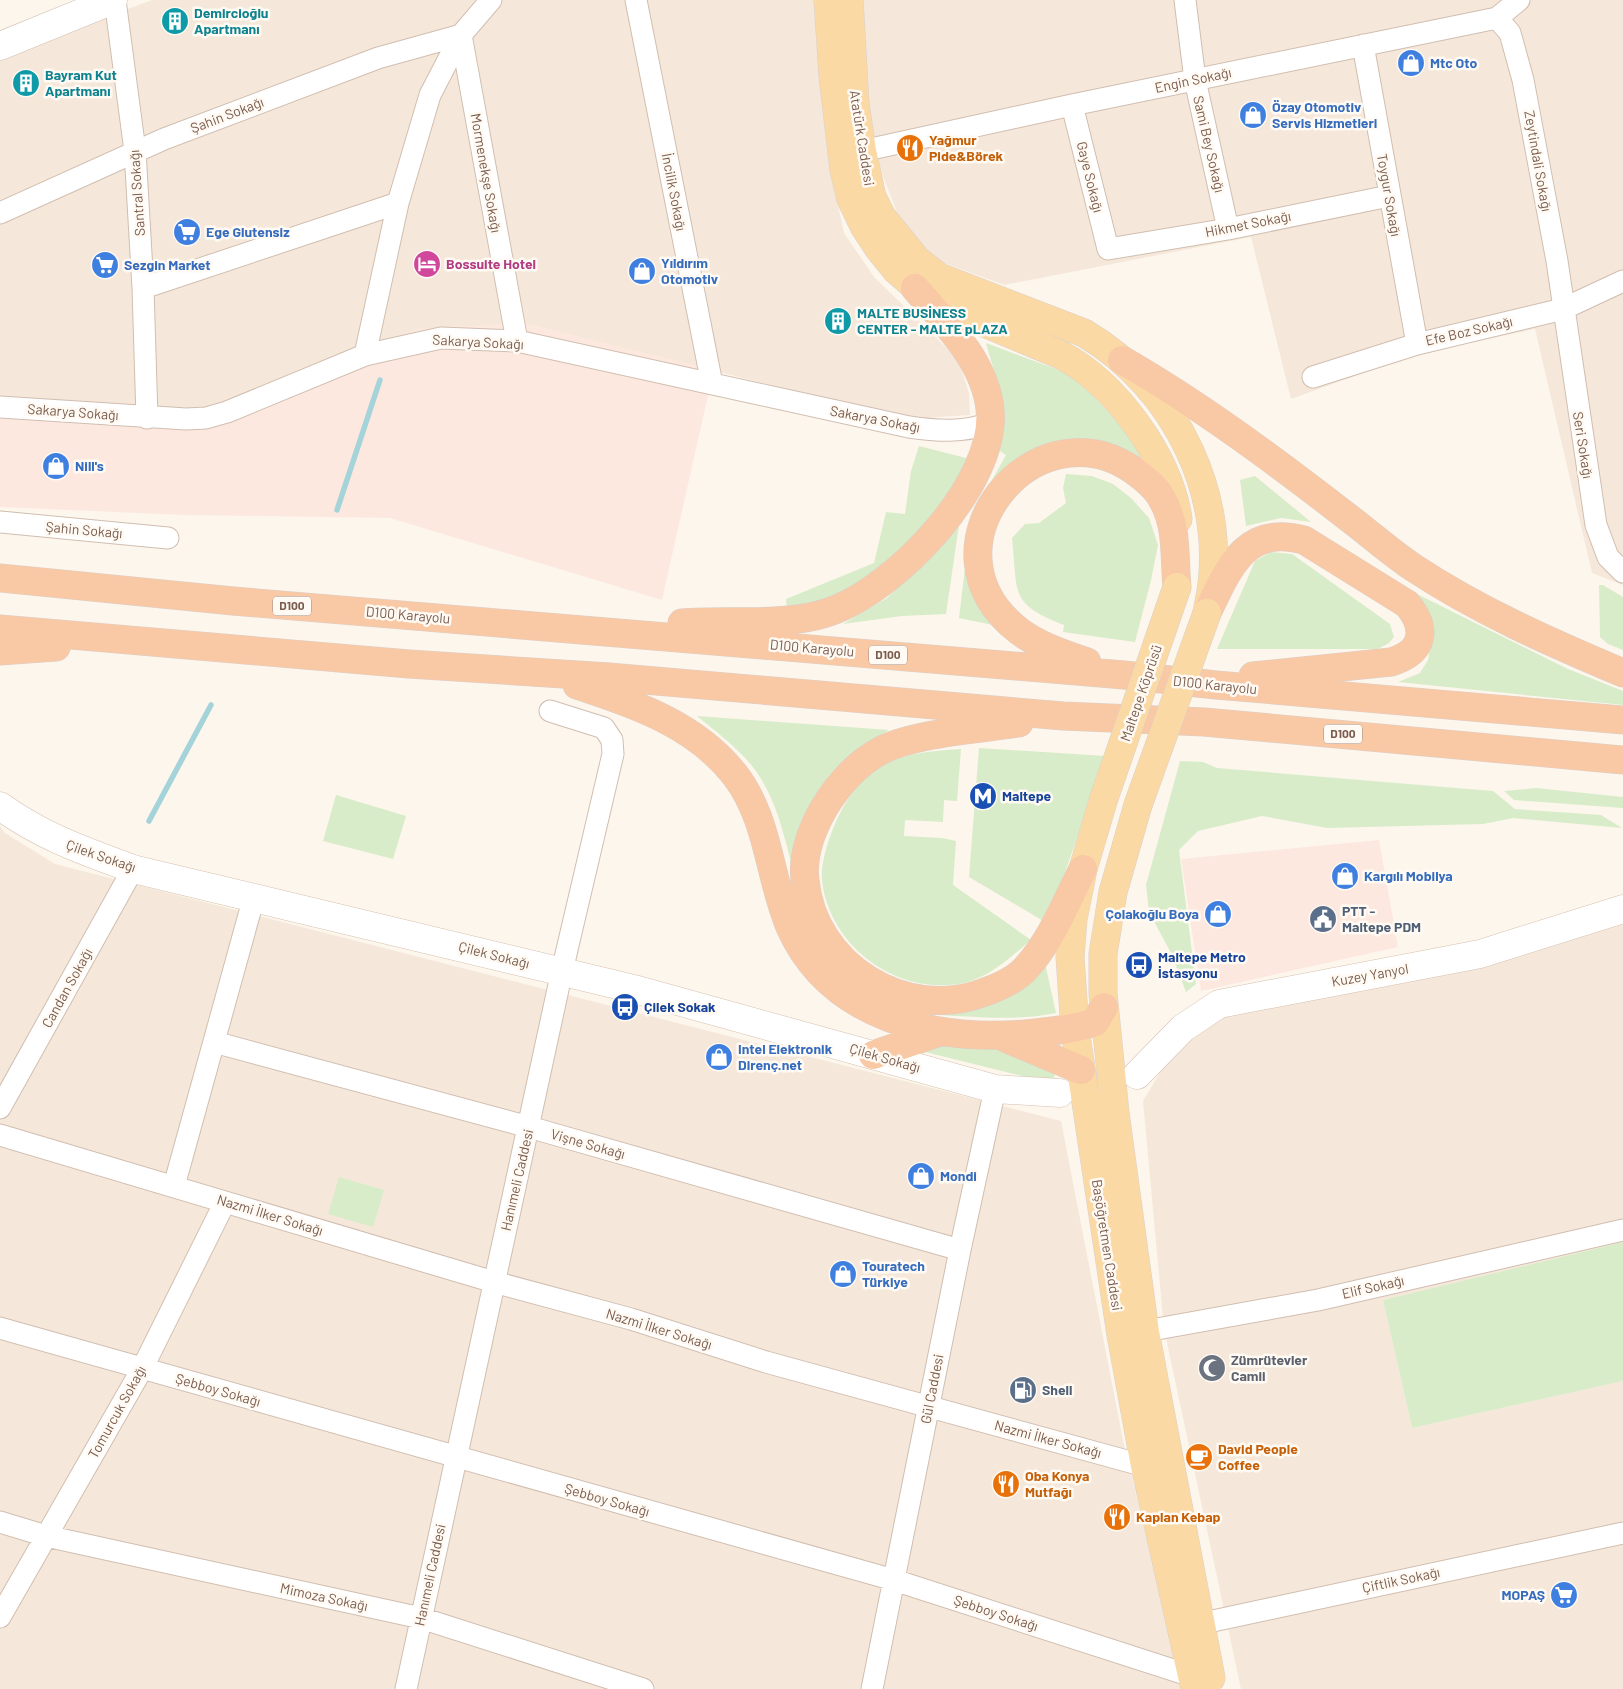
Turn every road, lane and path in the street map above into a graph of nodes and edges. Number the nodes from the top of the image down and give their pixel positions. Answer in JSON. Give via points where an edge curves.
{"nodes":[{"id":1,"x":114,"y":0,"type":"edge"},
{"id":2,"x":491,"y":0,"type":"edge"},
{"id":3,"x":636,"y":0,"type":"edge"},
{"id":4,"x":828,"y":0,"type":"edge"},
{"id":5,"x":849,"y":0,"type":"edge"},
{"id":6,"x":1185,"y":0,"type":"edge"},
{"id":7,"x":1519,"y":0,"type":"edge"},
{"id":8,"x":1497,"y":18,"type":"junction"},
{"id":9,"x":462,"y":35,"type":"junction"},
{"id":10,"x":0,"y":46,"type":"edge"},
{"id":11,"x":1363,"y":46,"type":"junction"},
{"id":12,"x":1195,"y":80,"type":"junction"},
{"id":13,"x":1072,"y":105,"type":"junction"},
{"id":14,"x":862,"y":151,"type":"junction"},
{"id":15,"x":135,"y":152,"type":"junction"},
{"id":16,"x":1389,"y":196,"type":"junction"},
{"id":17,"x":398,"y":203,"type":"junction"},
{"id":18,"x":0,"y":213,"type":"edge"},
{"id":19,"x":1228,"y":229,"type":"junction"},
{"id":20,"x":1108,"y":249,"type":"joint"},
{"id":21,"x":1623,"y":282,"type":"edge"},
{"id":22,"x":143,"y":288,"type":"junction"},
{"id":23,"x":915,"y":288,"type":"junction"},
{"id":24,"x":1563,"y":309,"type":"junction"},
{"id":25,"x":517,"y":341,"type":"junction"},
{"id":26,"x":1417,"y":344,"type":"junction"},
{"id":27,"x":365,"y":355,"type":"junction"},
{"id":28,"x":1122,"y":360,"type":"junction"},
{"id":29,"x":1313,"y":377,"type":"dead end"},
{"id":30,"x":712,"y":384,"type":"junction"},
{"id":31,"x":0,"y":407,"type":"edge"},
{"id":32,"x":147,"y":418,"type":"junction"},
{"id":33,"x":990,"y":423,"type":"junction"},
{"id":34,"x":0,"y":522,"type":"edge"},
{"id":35,"x":168,"y":538,"type":"dead end"},
{"id":36,"x":1623,"y":572,"type":"edge"},
{"id":37,"x":0,"y":578,"type":"edge"},
{"id":38,"x":1177,"y":587,"type":"junction"},
{"id":39,"x":1206,"y":613,"type":"junction"},
{"id":40,"x":0,"y":629,"type":"edge"},
{"id":41,"x":585,"y":632,"type":"junction"},
{"id":42,"x":140,"y":641,"type":"junction"},
{"id":43,"x":0,"y":651,"type":"edge"},
{"id":44,"x":1623,"y":673,"type":"edge"},
{"id":45,"x":545,"y":674,"type":"junction"},
{"id":46,"x":1124,"y":675,"type":"junction"},
{"id":47,"x":1192,"y":683,"type":"junction"},
{"id":48,"x":550,"y":711,"type":"dead end"},
{"id":49,"x":1063,"y":716,"type":"junction"},
{"id":50,"x":1623,"y":720,"type":"edge"},
{"id":51,"x":1623,"y":760,"type":"edge"},
{"id":52,"x":1104,"y":798,"type":"joint"},
{"id":53,"x":0,"y":806,"type":"edge"},
{"id":54,"x":133,"y":868,"type":"junction"},
{"id":55,"x":1083,"y":869,"type":"junction"},
{"id":56,"x":254,"y":897,"type":"junction"},
{"id":57,"x":1623,"y":909,"type":"edge"},
{"id":58,"x":562,"y":971,"type":"junction"},
{"id":59,"x":1104,"y":1007,"type":"junction"},
{"id":60,"x":1075,"y":1029,"type":"junction"},
{"id":61,"x":942,"y":1032,"type":"junction"},
{"id":62,"x":999,"y":1036,"type":"junction"},
{"id":63,"x":214,"y":1042,"type":"junction"},
{"id":64,"x":873,"y":1055,"type":"junction"},
{"id":65,"x":1080,"y":1070,"type":"junction"},
{"id":66,"x":1137,"y":1074,"type":"dead end"},
{"id":67,"x":995,"y":1089,"type":"junction"},
{"id":68,"x":1060,"y":1093,"type":"dead end"},
{"id":69,"x":0,"y":1108,"type":"edge"},
{"id":70,"x":529,"y":1127,"type":"junction"},
{"id":71,"x":0,"y":1135,"type":"edge"},
{"id":72,"x":174,"y":1186,"type":"junction"},
{"id":73,"x":225,"y":1202,"type":"junction"},
{"id":74,"x":1623,"y":1230,"type":"edge"},
{"id":75,"x":960,"y":1250,"type":"junction"},
{"id":76,"x":494,"y":1282,"type":"junction"},
{"id":77,"x":0,"y":1328,"type":"edge"},
{"id":78,"x":1133,"y":1333,"type":"junction"},
{"id":79,"x":142,"y":1369,"type":"junction"},
{"id":80,"x":929,"y":1407,"type":"junction"},
{"id":81,"x":456,"y":1457,"type":"junction"},
{"id":82,"x":1145,"y":1466,"type":"junction"},
{"id":83,"x":0,"y":1522,"type":"edge"},
{"id":84,"x":1623,"y":1532,"type":"edge"},
{"id":85,"x":46,"y":1536,"type":"junction"},
{"id":86,"x":894,"y":1580,"type":"junction"},
{"id":87,"x":0,"y":1617,"type":"edge"},
{"id":88,"x":421,"y":1618,"type":"junction"},
{"id":89,"x":1190,"y":1626,"type":"junction"},
{"id":90,"x":1203,"y":1684,"type":"edge"},
{"id":91,"x":406,"y":1689,"type":"edge"},
{"id":92,"x":643,"y":1689,"type":"edge"},
{"id":93,"x":872,"y":1689,"type":"edge"}],
"edges":[{"from":1,"to":10,"type":"main road"},
{"from":1,"to":15,"type":"street","name":"Santral Sokağı"},
{"from":2,"to":9,"type":"street"},
{"from":3,"to":30,"type":"street","name":"İncilik Sokağı"},
{"from":4,"to":23,"type":"main road","name":"Atatürk Caddesi","via":[[835,94],[844,170],[851,198],[879,249]]},
{"from":5,"to":14,"type":"main road","name":"Atatürk Caddesi","via":[[855,104]]},
{"from":6,"to":12,"type":"street","name":"Sami Bey Sokağı"},
{"from":7,"to":8,"type":"street","name":"Engin Sokağı"},
{"from":8,"to":11,"type":"street","name":"Engin Sokağı"},
{"from":8,"to":24,"type":"street","name":"Zeytindali Sokağı","via":[[1510,33],[1523,80]]},
{"from":9,"to":15,"type":"street","name":"Şahin Sokağı","via":[[378,58]]},
{"from":9,"to":17,"type":"street","via":[[430,95]]},
{"from":9,"to":25,"type":"street","name":"Mormenekşe Sokağı"},
{"from":11,"to":12,"type":"street","name":"Engin Sokağı"},
{"from":11,"to":16,"type":"street","name":"Toygur Sokağı"},
{"from":12,"to":13,"type":"street","name":"Engin Sokağı"},
{"from":12,"to":19,"type":"street","name":"Sami Bey Sokağı"},
{"from":13,"to":14,"type":"street","name":"Engin Sokağı"},
{"from":13,"to":20,"type":"street","name":"Gaye Sokağı"},
{"from":14,"to":28,"type":"main road","name":"Atatürk Caddesi","via":[[872,197],[882,217],[932,273],[1071,327],[1104,345]]},
{"from":15,"to":18,"type":"street","name":"Şahin Sokağı"},
{"from":15,"to":22,"type":"street","name":"Santral Sokağı"},
{"from":16,"to":19,"type":"street","name":"Hikmet Sokağı"},
{"from":16,"to":26,"type":"street","name":"Toygur Sokağı"},
{"from":17,"to":22,"type":"street"},
{"from":17,"to":27,"type":"street"},
{"from":19,"to":20,"type":"street","name":"Hikmet Sokağı"},
{"from":21,"to":24,"type":"street","name":"Efe Boz Sokağı"},
{"from":22,"to":32,"type":"street","name":"Santral Sokağı"},
{"from":23,"to":33,"type":"highway","via":[[976,366],[987,394]]},
{"from":23,"to":38,"type":"main road","name":"Atatürk Caddesi","via":[[932,301],[1077,364],[1126,412],[1153,451],[1172,494],[1182,560]]},
{"from":24,"to":26,"type":"street","name":"Efe Boz Sokağı"},
{"from":24,"to":36,"type":"street","name":"Seri Sokağı","via":[[1596,525],[1608,557]]},
{"from":25,"to":27,"type":"street","name":"Sakarya Sokağı","via":[[441,338]]},
{"from":25,"to":30,"type":"street","name":"Sakarya Sokağı"},
{"from":26,"to":29,"type":"street","name":"Efe Boz Sokağı"},
{"from":27,"to":32,"type":"street","name":"Sakarya Sokağı","via":[[227,412],[186,420]]},
{"from":28,"to":39,"type":"main road","name":"Atatürk Caddesi","via":[[1171,417],[1201,476],[1210,513],[1213,553],[1213,585]]},
{"from":28,"to":44,"type":"highway","via":[[1181,395],[1346,516],[1383,547],[1439,584],[1467,601]]},
{"from":30,"to":33,"type":"street","name":"Sakarya Sokağı","via":[[909,427],[941,431],[975,429]]},
{"from":31,"to":32,"type":"street","name":"Sakarya Sokağı"},
{"from":33,"to":41,"type":"highway","via":[[975,477],[943,521],[896,571],[851,604],[827,613],[794,619],[686,623]]},
{"from":34,"to":35,"type":"street","name":"Şahin Sokağı"},
{"from":37,"to":41,"type":"highway","name":"D100 Karayolu","number":"D100"},
{"from":38,"to":46,"type":"highway","via":[[1174,531],[1162,498],[1137,473],[1106,456],[1077,453],[1042,460],[1020,473],[1003,489],[986,513],[977,557],[981,582],[996,608],[1014,627],[1050,649]]},
{"from":38,"to":52,"type":"main road","name":"Maltepe Köprüsü","bridge":true},
{"from":39,"to":47,"type":"highway","via":[[1227,571],[1250,545],[1267,538],[1289,536],[1304,540],[1407,604],[1416,614],[1419,639],[1414,650],[1391,662]]},
{"from":39,"to":59,"type":"main road","name":"Başöğretmen Caddesi","bridge":true,"via":[[1138,805],[1112,892],[1102,974]]},
{"from":40,"to":42,"type":"highway","number":"D100"},
{"from":41,"to":46,"type":"highway","name":"D100 Karayolu","number":"D100"},
{"from":42,"to":43,"type":"highway"},
{"from":42,"to":45,"type":"highway","number":"D100"},
{"from":45,"to":49,"type":"highway","number":"D100"},
{"from":45,"to":61,"type":"highway","via":[[639,706],[672,722],[702,743],[735,775],[748,794],[790,926],[816,965],[840,990],[880,1015]]},
{"from":46,"to":47,"type":"highway","name":"D100 Karayolu","number":"D100"},
{"from":47,"to":50,"type":"highway","name":"D100 Karayolu","number":"D100"},
{"from":48,"to":58,"type":"street","name":"Hanımeli Caddesi","via":[[604,728],[611,737],[613,748]]},
{"from":49,"to":51,"type":"highway","number":"D100","via":[[1214,723]]},
{"from":49,"to":55,"type":"highway","via":[[913,740],[882,750],[866,760],[839,786],[818,820],[806,857],[804,878],[807,898],[822,934],[850,967],[891,993],[913,999],[944,1001],[971,998],[992,990],[1026,968],[1050,935]]},
{"from":52,"to":55,"type":"main road","name":"Başöğretmen Caddesi"},
{"from":53,"to":54,"type":"main road","name":"Çilek Sokağı","via":[[27,826],[62,843]]},
{"from":54,"to":56,"type":"main road","name":"Çilek Sokağı"},
{"from":54,"to":69,"type":"street","name":"Candan Sokağı"},
{"from":55,"to":60,"type":"main road","name":"Başöğretmen Caddesi","via":[[1071,938]]},
{"from":56,"to":58,"type":"main road","name":"Çilek Sokağı"},
{"from":56,"to":63,"type":"street"},
{"from":57,"to":66,"type":"main road","name":"Kuzey Yanyol","via":[[1480,954],[1219,1004],[1183,1028]]},
{"from":58,"to":64,"type":"main road","name":"Çilek Sokağı"},
{"from":58,"to":70,"type":"street","name":"Hanımeli Caddesi"},
{"from":59,"to":60,"type":"highway","via":[[1095,1022]]},
{"from":59,"to":78,"type":"main road","name":"Başöğretmen Caddesi"},
{"from":60,"to":62,"type":"highway"},
{"from":60,"to":65,"type":"main road","name":"Başöğretmen Caddesi"},
{"from":61,"to":62,"type":"highway"},
{"from":61,"to":64,"type":"highway"},
{"from":62,"to":65,"type":"highway"},
{"from":63,"to":70,"type":"street","name":"Vişne Sokağı"},
{"from":63,"to":72,"type":"street"},
{"from":64,"to":67,"type":"main road","name":"Çilek Sokağı"},
{"from":65,"to":78,"type":"main road","name":"Başöğretmen Caddesi"},
{"from":67,"to":68,"type":"main road","name":"Çilek Sokağı"},
{"from":67,"to":75,"type":"street","name":"Gül Caddesi"},
{"from":70,"to":75,"type":"street","name":"Vişne Sokağı"},
{"from":70,"to":76,"type":"street","name":"Hanımeli Caddesi"},
{"from":71,"to":72,"type":"street","name":"Nazmi İlker Sokağı"},
{"from":72,"to":73,"type":"street","name":"Nazmi İlker Sokağı"},
{"from":73,"to":76,"type":"street","name":"Nazmi İlker Sokağı"},
{"from":73,"to":79,"type":"street","name":"Tomurcuk Sokağı"},
{"from":74,"to":78,"type":"street","name":"Elif Sokağı","via":[[1309,1302]]},
{"from":75,"to":80,"type":"street","name":"Gül Caddesi"},
{"from":76,"to":80,"type":"street","name":"Nazmi İlker Sokağı"},
{"from":76,"to":81,"type":"street","name":"Hanımeli Caddesi"},
{"from":77,"to":79,"type":"street","name":"Şebboy Sokağı"},
{"from":78,"to":82,"type":"main road","name":"Başöğretmen Caddesi"},
{"from":78,"to":89,"type":"main road","name":"Başöğretmen Caddesi"},
{"from":79,"to":81,"type":"street","name":"Şebboy Sokağı"},
{"from":79,"to":85,"type":"street","name":"Tomurcuk Sokağı"},
{"from":80,"to":82,"type":"street","name":"Nazmi İlker Sokağı"},
{"from":80,"to":86,"type":"street","name":"Gül Caddesi"},
{"from":81,"to":86,"type":"street","name":"Şebboy Sokağı"},
{"from":81,"to":88,"type":"street","name":"Hanımeli Caddesi"},
{"from":82,"to":89,"type":"main road","name":"Başöğretmen Caddesi"},
{"from":83,"to":85,"type":"street","name":"Mimoza Sokağı"},
{"from":84,"to":89,"type":"street","name":"Çiftlik Sokağı"},
{"from":85,"to":87,"type":"street","name":"Tomurcuk Sokağı"},
{"from":85,"to":88,"type":"street","name":"Mimoza Sokağı"},
{"from":86,"to":90,"type":"street","name":"Şebboy Sokağı"},
{"from":86,"to":93,"type":"street","name":"Gül Caddesi"},
{"from":88,"to":91,"type":"street","name":"Hanımeli Caddesi"},
{"from":88,"to":92,"type":"street","name":"Mimoza Sokağı"},
{"from":89,"to":90,"type":"main road","name":"Başöğretmen Caddesi"}]}
